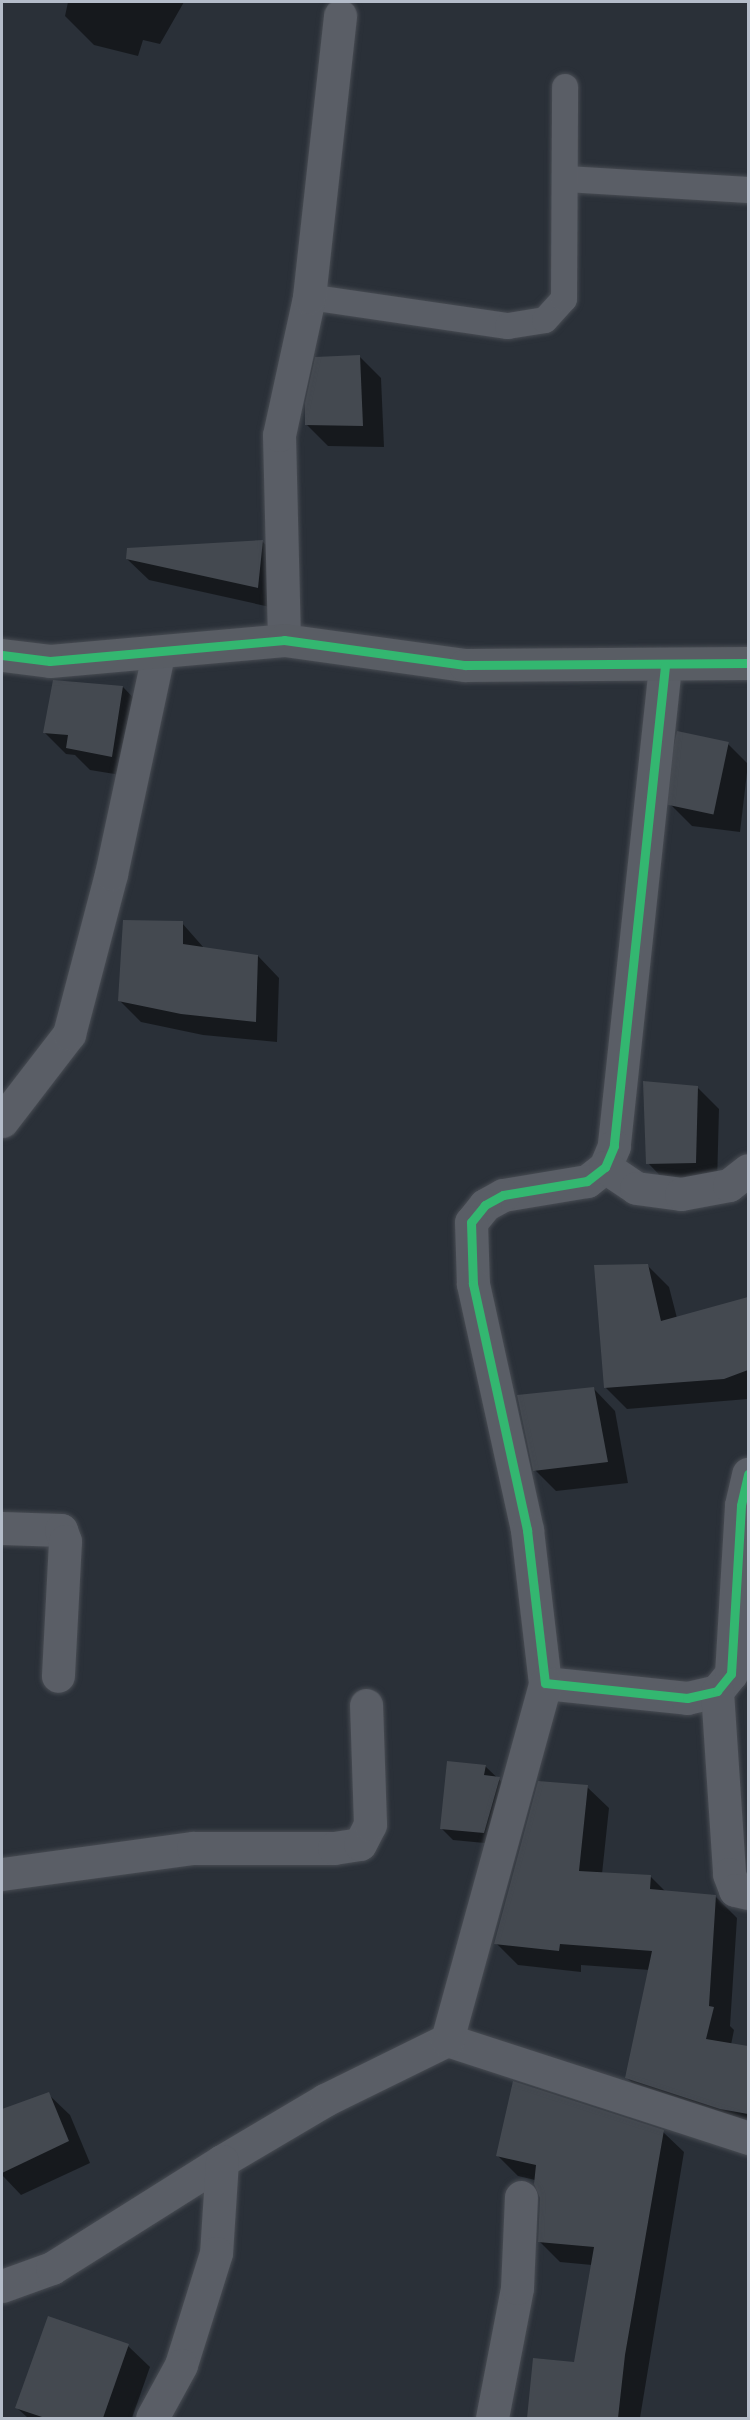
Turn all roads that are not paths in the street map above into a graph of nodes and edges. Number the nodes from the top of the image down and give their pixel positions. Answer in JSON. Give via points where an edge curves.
{"nodes":[{"id":1,"x":340,"y":16,"type":"dead end"},
{"id":2,"x":565,"y":87,"type":"dead end"},
{"id":3,"x":567,"y":179,"type":"junction"},
{"id":4,"x":748,"y":190,"type":"edge"},
{"id":5,"x":309,"y":297,"type":"junction"},
{"id":6,"x":284,"y":640,"type":"junction"},
{"id":7,"x":2,"y":655,"type":"edge"},
{"id":8,"x":158,"y":655,"type":"junction"},
{"id":9,"x":748,"y":663,"type":"edge"},
{"id":10,"x":665,"y":666,"type":"junction"},
{"id":11,"x":2,"y":1121,"type":"edge"},
{"id":12,"x":605,"y":1167,"type":"junction"},
{"id":13,"x":748,"y":1170,"type":"edge"},
{"id":14,"x":748,"y":1474,"type":"edge"},
{"id":15,"x":2,"y":1528,"type":"edge"},
{"id":16,"x":58,"y":1676,"type":"dead end"},
{"id":17,"x":545,"y":1683,"type":"junction"},
{"id":18,"x":717,"y":1691,"type":"junction"},
{"id":19,"x":366,"y":1705,"type":"dead end"},
{"id":20,"x":2,"y":1874,"type":"edge"},
{"id":21,"x":748,"y":1893,"type":"edge"},
{"id":22,"x":447,"y":2040,"type":"junction"},
{"id":23,"x":748,"y":2138,"type":"edge"},
{"id":24,"x":222,"y":2161,"type":"junction"},
{"id":25,"x":520,"y":2196,"type":"dead end"},
{"id":26,"x":2,"y":2286,"type":"edge"},
{"id":27,"x":152,"y":2418,"type":"edge"},
{"id":28,"x":492,"y":2418,"type":"edge"}],
"edges":[{"from":1,"to":5,"type":"street"},
{"from":2,"to":3,"type":"lane"},
{"from":3,"to":4,"type":"lane"},
{"from":3,"to":5,"type":"lane","via":[[564,299],[545,320],[508,326]]},
{"from":5,"to":6,"type":"street","via":[[279,435]]},
{"from":6,"to":8,"type":"street"},
{"from":6,"to":10,"type":"street","via":[[465,665]]},
{"from":7,"to":8,"type":"street","via":[[50,661]]},
{"from":8,"to":11,"type":"street","via":[[111,874],[69,1034]]},
{"from":9,"to":10,"type":"street"},
{"from":10,"to":12,"type":"street","via":[[614,1146]]},
{"from":12,"to":13,"type":"street","via":[[636,1188],[681,1194],[729,1185]]},
{"from":12,"to":17,"type":"street","via":[[587,1181],[502,1196],[484,1205],[471,1222],[473,1284],[527,1530]]},
{"from":14,"to":18,"type":"street","via":[[741,1505],[731,1674]]},
{"from":15,"to":16,"type":"street","via":[[61,1530],[65,1541]]},
{"from":17,"to":18,"type":"street","via":[[687,1698]]},
{"from":17,"to":22,"type":"street"},
{"from":18,"to":21,"type":"street","via":[[729,1874],[735,1890]]},
{"from":19,"to":20,"type":"street","via":[[370,1824],[360,1844],[334,1848],[193,1848]]},
{"from":22,"to":23,"type":"street"},
{"from":22,"to":24,"type":"street","via":[[325,2100]]},
{"from":24,"to":26,"type":"street","via":[[52,2268]]},
{"from":24,"to":27,"type":"street","via":[[216,2253],[181,2365]]},
{"from":25,"to":28,"type":"street","via":[[517,2288]]}]}
